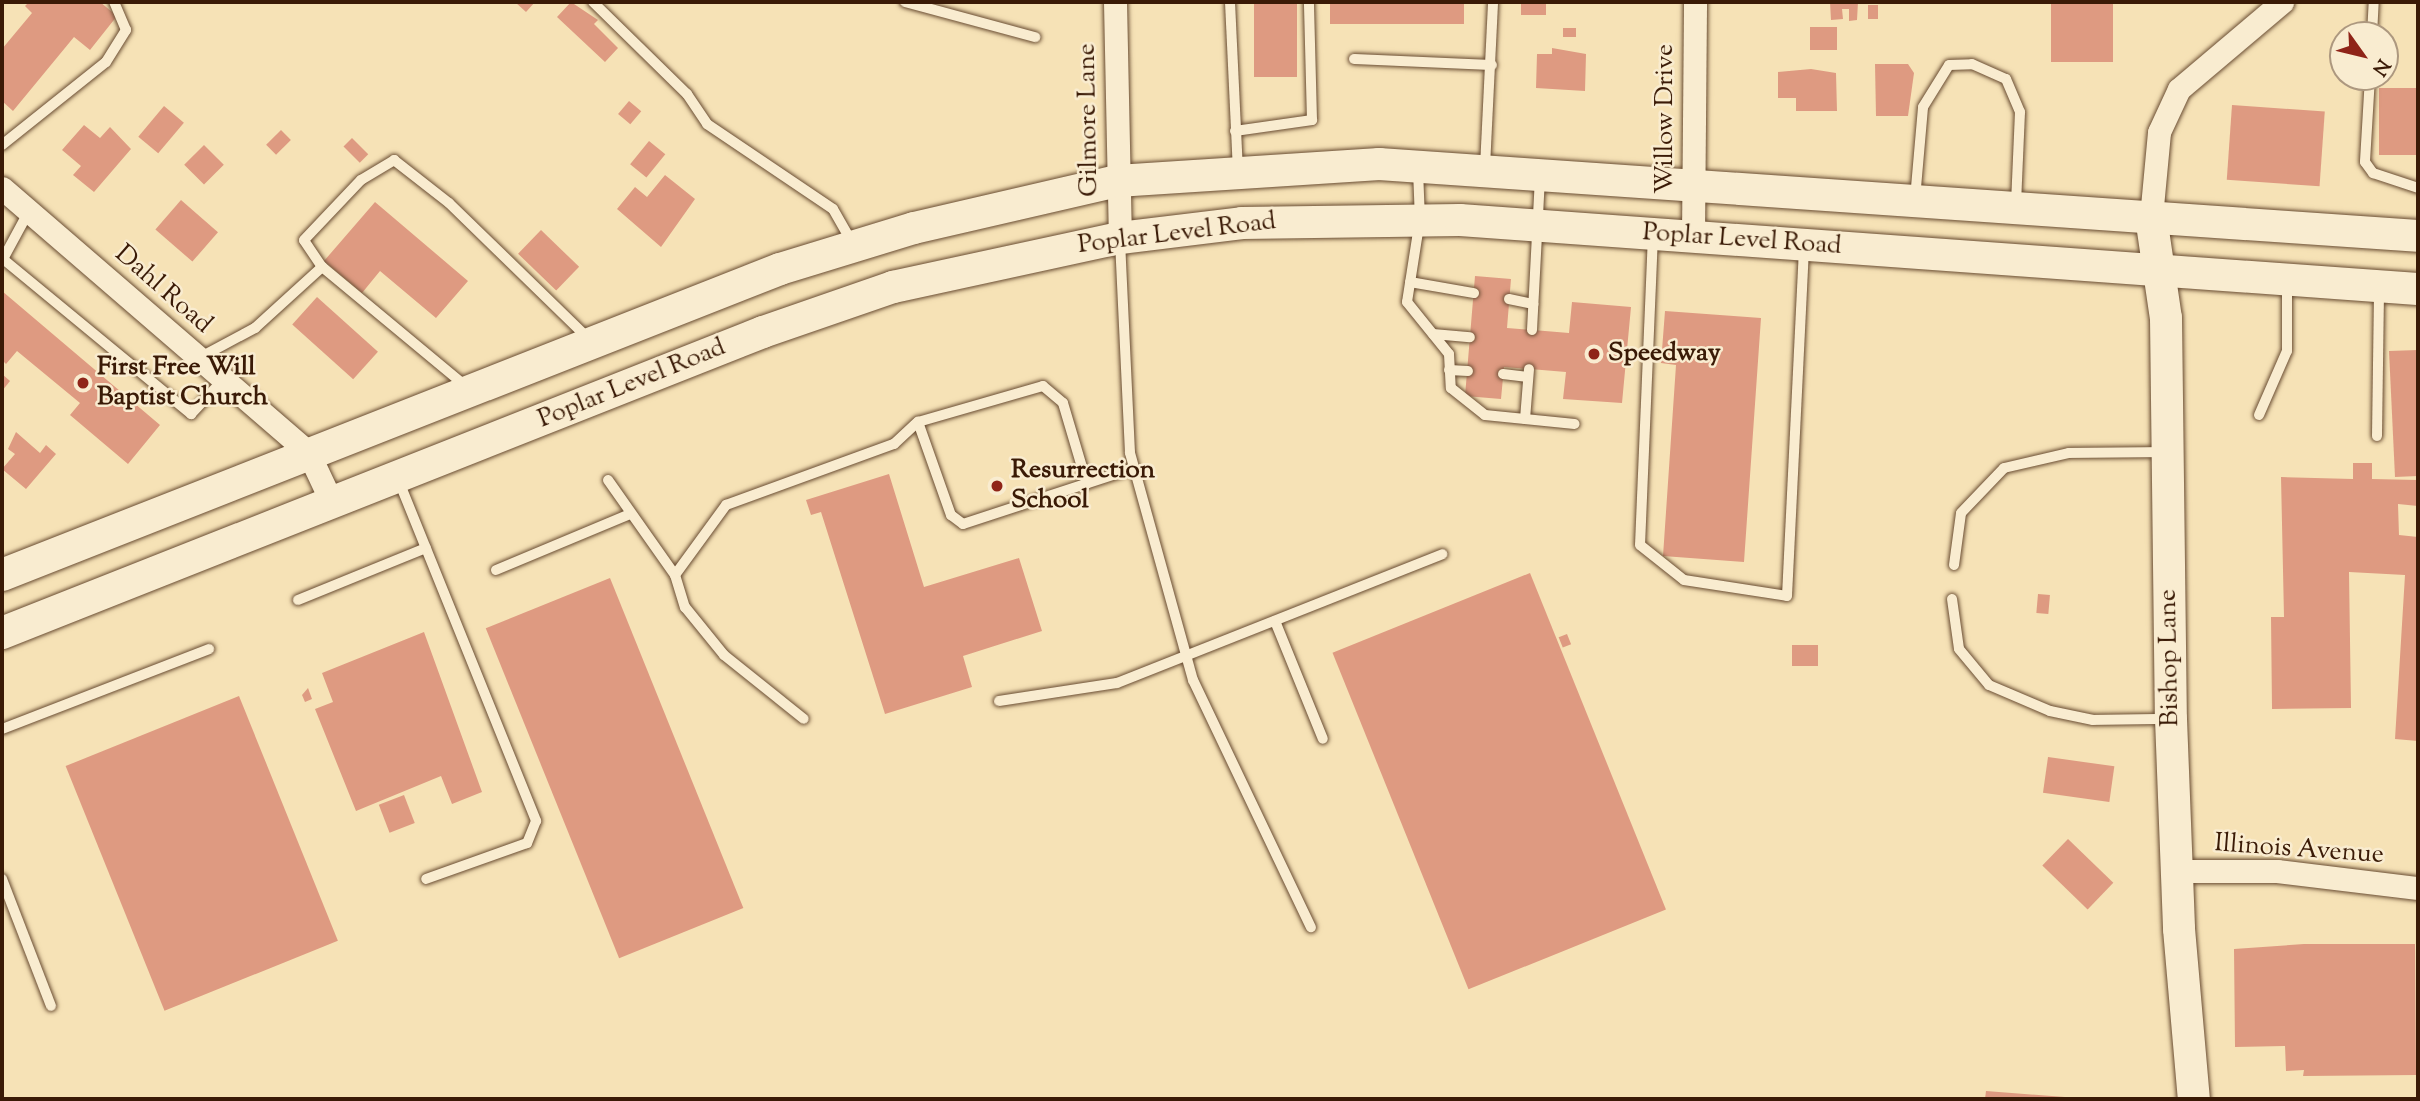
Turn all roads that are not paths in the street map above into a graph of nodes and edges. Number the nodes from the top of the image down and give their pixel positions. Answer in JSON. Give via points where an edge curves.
{"nodes":[{"id":1,"x":114,"y":2,"type":"edge"},
{"id":2,"x":593,"y":2,"type":"edge"},
{"id":3,"x":905,"y":2,"type":"edge"},
{"id":4,"x":1115,"y":2,"type":"edge"},
{"id":5,"x":1230,"y":2,"type":"edge"},
{"id":6,"x":1309,"y":2,"type":"edge"},
{"id":7,"x":1493,"y":2,"type":"edge"},
{"id":8,"x":1695,"y":2,"type":"edge"},
{"id":9,"x":2282,"y":2,"type":"edge"},
{"id":10,"x":2374,"y":2,"type":"edge"},
{"id":11,"x":2373,"y":21,"type":"edge"},
{"id":12,"x":1035,"y":37,"type":"dead end"},
{"id":13,"x":1354,"y":59,"type":"dead end"},
{"id":14,"x":1492,"y":65,"type":"junction"},
{"id":15,"x":2369,"y":91,"type":"edge"},
{"id":16,"x":1235,"y":131,"type":"junction"},
{"id":17,"x":2,"y":145,"type":"edge"},
{"id":18,"x":1418,"y":166,"type":"junction"},
{"id":19,"x":1485,"y":170,"type":"junction"},
{"id":20,"x":1238,"y":173,"type":"junction"},
{"id":21,"x":1540,"y":173,"type":"junction"},
{"id":22,"x":1117,"y":181,"type":"junction"},
{"id":23,"x":1695,"y":183,"type":"junction"},
{"id":24,"x":2,"y":188,"type":"edge"},
{"id":25,"x":2418,"y":188,"type":"edge"},
{"id":26,"x":1915,"y":199,"type":"junction"},
{"id":27,"x":2016,"y":206,"type":"junction"},
{"id":28,"x":29,"y":211,"type":"junction"},
{"id":29,"x":2151,"y":217,"type":"junction"},
{"id":30,"x":1420,"y":219,"type":"junction"},
{"id":31,"x":1539,"y":225,"type":"junction"},
{"id":32,"x":1653,"y":233,"type":"junction"},
{"id":33,"x":1693,"y":236,"type":"junction"},
{"id":34,"x":2418,"y":236,"type":"edge"},
{"id":35,"x":1119,"y":238,"type":"junction"},
{"id":36,"x":1804,"y":244,"type":"junction"},
{"id":37,"x":854,"y":246,"type":"junction"},
{"id":38,"x":322,"y":267,"type":"junction"},
{"id":39,"x":2159,"y":271,"type":"junction"},
{"id":40,"x":2287,"y":280,"type":"junction"},
{"id":41,"x":1410,"y":282,"type":"junction"},
{"id":42,"x":2379,"y":286,"type":"junction"},
{"id":43,"x":2418,"y":289,"type":"edge"},
{"id":44,"x":1474,"y":293,"type":"dead end"},
{"id":45,"x":1509,"y":299,"type":"dead end"},
{"id":46,"x":1533,"y":304,"type":"junction"},
{"id":47,"x":1531,"y":330,"type":"dead end"},
{"id":48,"x":1433,"y":334,"type":"junction"},
{"id":49,"x":1470,"y":337,"type":"dead end"},
{"id":50,"x":593,"y":342,"type":"junction"},
{"id":51,"x":198,"y":359,"type":"junction"},
{"id":52,"x":1449,"y":370,"type":"junction"},
{"id":53,"x":1468,"y":371,"type":"dead end"},
{"id":54,"x":1503,"y":374,"type":"dead end"},
{"id":55,"x":223,"y":380,"type":"junction"},
{"id":56,"x":470,"y":390,"type":"junction"},
{"id":57,"x":2259,"y":415,"type":"dead end"},
{"id":58,"x":1525,"y":419,"type":"junction"},
{"id":59,"x":918,"y":422,"type":"junction"},
{"id":60,"x":1575,"y":425,"type":"dead end"},
{"id":61,"x":2377,"y":436,"type":"dead end"},
{"id":62,"x":308,"y":452,"type":"junction"},
{"id":63,"x":2168,"y":452,"type":"junction"},
{"id":64,"x":1134,"y":468,"type":"junction"},
{"id":65,"x":397,"y":477,"type":"junction"},
{"id":66,"x":608,"y":480,"type":"dead end"},
{"id":67,"x":1087,"y":484,"type":"junction"},
{"id":68,"x":331,"y":503,"type":"junction"},
{"id":69,"x":629,"y":514,"type":"junction"},
{"id":70,"x":426,"y":548,"type":"junction"},
{"id":71,"x":1442,"y":554,"type":"dead end"},
{"id":72,"x":1954,"y":565,"type":"dead end"},
{"id":73,"x":496,"y":570,"type":"dead end"},
{"id":74,"x":2,"y":575,"type":"edge"},
{"id":75,"x":675,"y":575,"type":"junction"},
{"id":76,"x":1952,"y":598,"type":"dead end"},
{"id":77,"x":298,"y":600,"type":"dead end"},
{"id":78,"x":1275,"y":621,"type":"junction"},
{"id":79,"x":2,"y":633,"type":"edge"},
{"id":80,"x":209,"y":649,"type":"dead end"},
{"id":81,"x":1186,"y":656,"type":"junction"},
{"id":82,"x":999,"y":701,"type":"dead end"},
{"id":83,"x":804,"y":719,"type":"dead end"},
{"id":84,"x":2171,"y":719,"type":"junction"},
{"id":85,"x":2,"y":729,"type":"edge"},
{"id":86,"x":1323,"y":740,"type":"dead end"},
{"id":87,"x":2177,"y":872,"type":"junction"},
{"id":88,"x":2,"y":879,"type":"edge"},
{"id":89,"x":426,"y":879,"type":"dead end"},
{"id":90,"x":2418,"y":888,"type":"edge"},
{"id":91,"x":1311,"y":927,"type":"dead end"},
{"id":92,"x":51,"y":1006,"type":"dead end"},
{"id":93,"x":2194,"y":1099,"type":"edge"}],
"edges":[{"from":1,"to":17,"type":"lane","via":[[126,30],[106,62]]},
{"from":2,"to":37,"type":"lane","via":[[687,94],[707,124],[833,209]]},
{"from":3,"to":12,"type":"lane"},
{"from":4,"to":22,"type":"street","name":"Gilmore Lane"},
{"from":5,"to":16,"type":"lane"},
{"from":6,"to":16,"type":"lane","via":[[1311,120]]},
{"from":7,"to":14,"type":"lane"},
{"from":8,"to":23,"type":"street","name":"Willow Drive"},
{"from":9,"to":29,"type":"street","via":[[2179,89],[2157,144]]},
{"from":10,"to":11,"type":"lane"},
{"from":13,"to":14,"type":"lane"},
{"from":14,"to":19,"type":"lane"},
{"from":15,"to":25,"type":"lane","via":[[2365,162],[2374,173]]},
{"from":16,"to":20,"type":"lane"},
{"from":18,"to":19,"type":"main road","name":"Poplar Level Road"},
{"from":18,"to":20,"type":"main road","name":"Poplar Level Road"},
{"from":18,"to":30,"type":"lane"},
{"from":19,"to":21,"type":"main road","name":"Poplar Level Road"},
{"from":20,"to":22,"type":"main road","name":"Poplar Level Road"},
{"from":21,"to":23,"type":"main road","name":"Poplar Level Road"},
{"from":21,"to":31,"type":"lane"},
{"from":22,"to":35,"type":"street","name":"Gilmore Lane"},
{"from":22,"to":37,"type":"main road","name":"Poplar Level Road"},
{"from":23,"to":26,"type":"main road","name":"Poplar Level Road"},
{"from":23,"to":33,"type":"street","name":"Willow Drive"},
{"from":24,"to":28,"type":"street","name":"Dahl Road"},
{"from":26,"to":27,"type":"main road","name":"Poplar Level Road"},
{"from":26,"to":27,"type":"lane","via":[[1922,117],[1933,83],[1949,65],[1972,64],[2006,79],[2020,112]]},
{"from":27,"to":29,"type":"main road","name":"Poplar Level Road"},
{"from":28,"to":51,"type":"street","name":"Dahl Road"},
{"from":28,"to":55,"type":"lane","via":[[3,259],[191,414]]},
{"from":29,"to":34,"type":"main road","name":"Poplar Level Road"},
{"from":29,"to":39,"type":"main road","name":"Bishop Lane"},
{"from":30,"to":31,"type":"main road","name":"Poplar Level Road"},
{"from":30,"to":35,"type":"main road","name":"Poplar Level Road","via":[[1242,223]]},
{"from":30,"to":41,"type":"lane"},
{"from":31,"to":32,"type":"main road","name":"Poplar Level Road"},
{"from":31,"to":46,"type":"lane"},
{"from":32,"to":33,"type":"main road","name":"Poplar Level Road"},
{"from":32,"to":36,"type":"lane","via":[[1640,545],[1684,580],[1787,596]]},
{"from":33,"to":36,"type":"main road","name":"Poplar Level Road"},
{"from":35,"to":64,"type":"lane"},
{"from":35,"to":65,"type":"main road","name":"Poplar Level Road","via":[[893,287]]},
{"from":36,"to":39,"type":"main road","name":"Poplar Level Road"},
{"from":37,"to":50,"type":"main road","name":"Poplar Level Road"},
{"from":38,"to":50,"type":"lane","via":[[303,240],[361,180],[394,160],[449,203]]},
{"from":38,"to":51,"type":"lane","via":[[255,328]]},
{"from":38,"to":56,"type":"lane"},
{"from":39,"to":40,"type":"main road","name":"Poplar Level Road"},
{"from":39,"to":63,"type":"main road","name":"Bishop Lane"},
{"from":40,"to":42,"type":"main road","name":"Poplar Level Road"},
{"from":40,"to":57,"type":"lane","via":[[2287,351]]},
{"from":41,"to":44,"type":"lane"},
{"from":41,"to":48,"type":"lane","via":[[1407,302]]},
{"from":42,"to":43,"type":"main road","name":"Poplar Level Road"},
{"from":42,"to":61,"type":"lane"},
{"from":45,"to":46,"type":"lane"},
{"from":46,"to":47,"type":"lane"},
{"from":48,"to":49,"type":"lane"},
{"from":48,"to":52,"type":"lane","via":[[1449,354]]},
{"from":50,"to":56,"type":"main road","name":"Poplar Level Road"},
{"from":51,"to":55,"type":"street","name":"Dahl Road"},
{"from":52,"to":53,"type":"lane"},
{"from":52,"to":58,"type":"lane","via":[[1451,388],[1485,415]]},
{"from":54,"to":58,"type":"lane","via":[[1528,373]]},
{"from":55,"to":62,"type":"street","name":"Dahl Road"},
{"from":56,"to":62,"type":"main road","name":"Poplar Level Road"},
{"from":58,"to":60,"type":"lane"},
{"from":59,"to":67,"type":"lane","via":[[1043,386],[1063,403]]},
{"from":59,"to":67,"type":"lane","via":[[951,516],[963,524]]},
{"from":59,"to":75,"type":"lane","via":[[894,444],[726,505]]},
{"from":62,"to":68,"type":"street","name":"Dahl Road"},
{"from":62,"to":74,"type":"main road","name":"Poplar Level Road"},
{"from":63,"to":72,"type":"lane","via":[[2069,453],[2004,468],[1961,513]]},
{"from":63,"to":84,"type":"main road","name":"Bishop Lane"},
{"from":64,"to":67,"type":"lane"},
{"from":64,"to":81,"type":"lane"},
{"from":65,"to":68,"type":"main road","name":"Poplar Level Road"},
{"from":65,"to":70,"type":"lane"},
{"from":66,"to":69,"type":"lane"},
{"from":68,"to":79,"type":"main road","name":"Poplar Level Road"},
{"from":69,"to":73,"type":"lane"},
{"from":69,"to":75,"type":"lane"},
{"from":70,"to":77,"type":"lane"},
{"from":70,"to":89,"type":"lane","via":[[536,821],[527,843]]},
{"from":71,"to":78,"type":"lane"},
{"from":75,"to":83,"type":"lane","via":[[685,607],[724,655]]},
{"from":76,"to":84,"type":"lane","via":[[1959,649],[1989,685],[2050,711],[2092,720]]},
{"from":78,"to":81,"type":"lane"},
{"from":78,"to":86,"type":"lane"},
{"from":80,"to":85,"type":"lane"},
{"from":81,"to":82,"type":"lane","via":[[1117,683]]},
{"from":81,"to":91,"type":"lane"},
{"from":84,"to":87,"type":"main road","name":"Bishop Lane"},
{"from":87,"to":90,"type":"street","name":"Illinois Avenue","via":[[2277,871]]},
{"from":87,"to":93,"type":"main road","name":"Bishop Lane"},
{"from":88,"to":92,"type":"lane"}]}
